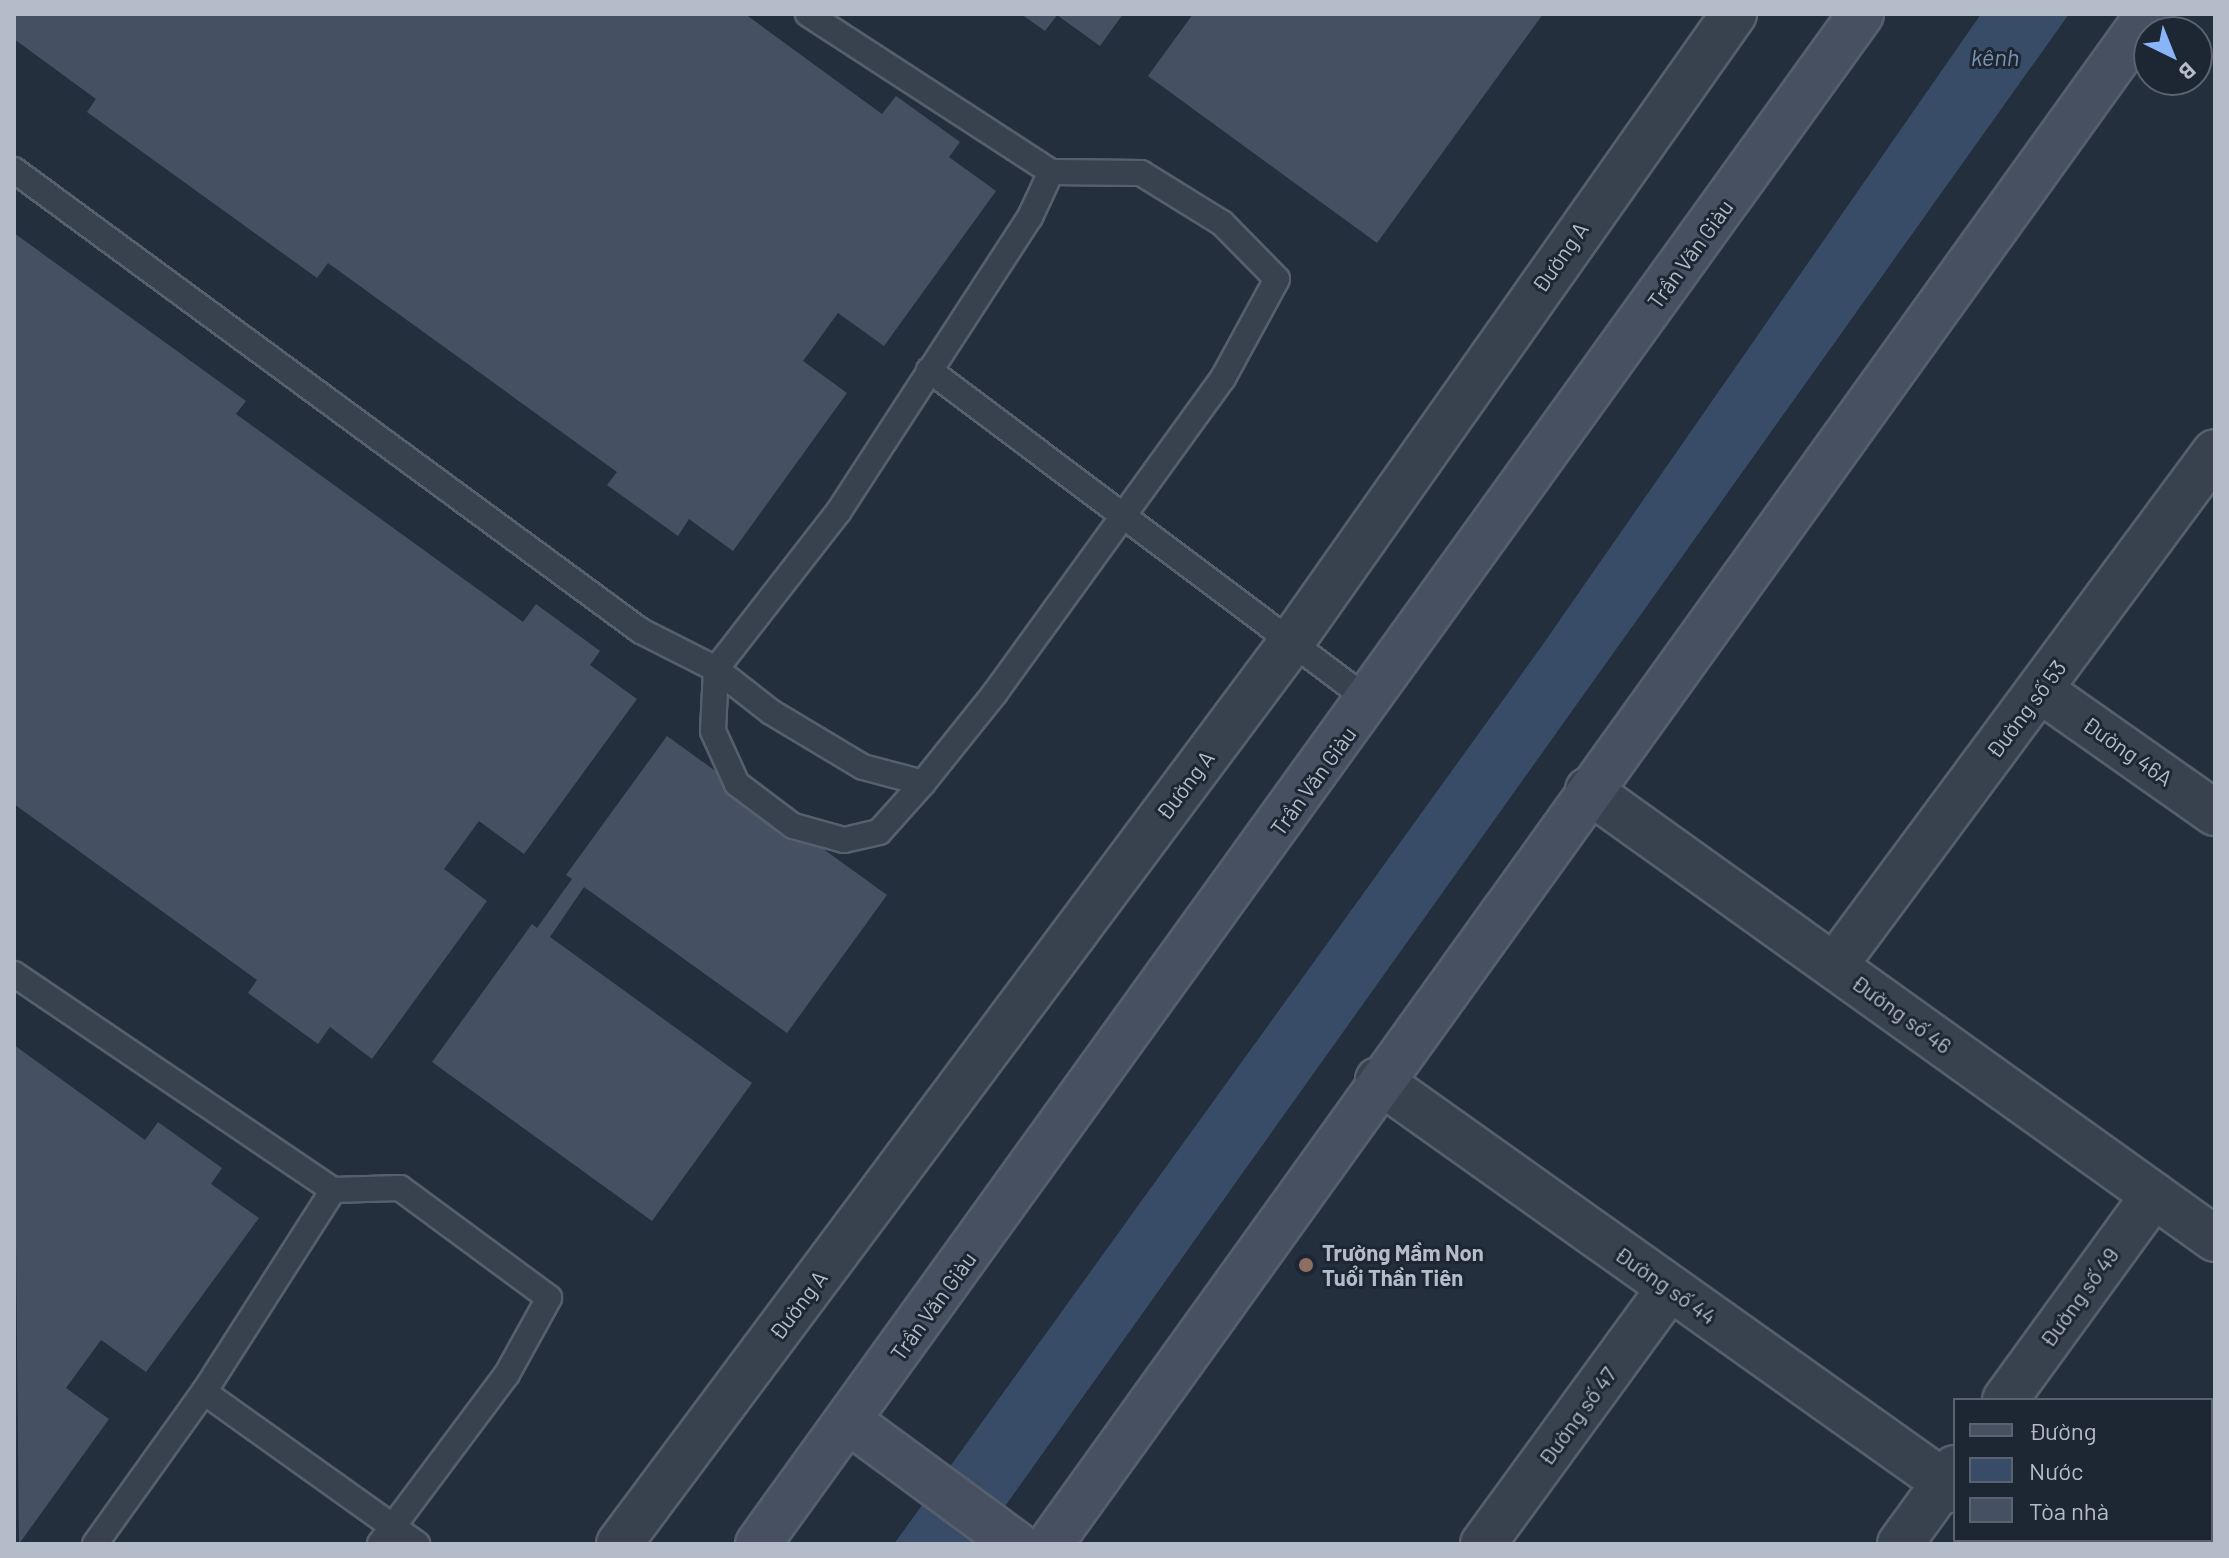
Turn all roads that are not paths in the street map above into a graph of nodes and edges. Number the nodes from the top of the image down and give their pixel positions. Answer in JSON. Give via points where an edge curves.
{"nodes":[{"id":1,"x":808,"y":14,"type":"edge"},
{"id":2,"x":1734,"y":14,"type":"edge"},
{"id":3,"x":1861,"y":14,"type":"edge"},
{"id":4,"x":2149,"y":14,"type":"edge"},
{"id":5,"x":14,"y":170,"type":"edge"},
{"id":6,"x":1051,"y":172,"type":"junction"},
{"id":7,"x":929,"y":370,"type":"junction"},
{"id":8,"x":2215,"y":452,"type":"edge"},
{"id":9,"x":1119,"y":516,"type":"junction"},
{"id":10,"x":1290,"y":644,"type":"junction"},
{"id":11,"x":716,"y":669,"type":"junction"},
{"id":12,"x":2040,"y":690,"type":"junction"},
{"id":13,"x":1371,"y":702,"type":"junction"},
{"id":14,"x":923,"y":783,"type":"junction"},
{"id":15,"x":1588,"y":790,"type":"junction"},
{"id":16,"x":2215,"y":813,"type":"edge"},
{"id":17,"x":1835,"y":965,"type":"junction"},
{"id":18,"x":14,"y":974,"type":"edge"},
{"id":19,"x":1378,"y":1080,"type":"junction"},
{"id":20,"x":333,"y":1190,"type":"junction"},
{"id":21,"x":2154,"y":1195,"type":"junction"},
{"id":22,"x":2215,"y":1239,"type":"edge"},
{"id":23,"x":1670,"y":1288,"type":"junction"},
{"id":24,"x":204,"y":1392,"type":"junction"},
{"id":25,"x":2006,"y":1398,"type":"edge"},
{"id":26,"x":866,"y":1434,"type":"junction"},
{"id":27,"x":1952,"y":1480,"type":"edge"},
{"id":28,"x":386,"y":1535,"type":"edge"},
{"id":29,"x":1010,"y":1539,"type":"edge"},
{"id":30,"x":95,"y":1544,"type":"edge"},
{"id":31,"x":417,"y":1544,"type":"edge"},
{"id":32,"x":619,"y":1544,"type":"edge"},
{"id":33,"x":758,"y":1544,"type":"edge"},
{"id":34,"x":1050,"y":1544,"type":"edge"},
{"id":35,"x":1483,"y":1544,"type":"edge"},
{"id":36,"x":1900,"y":1544,"type":"edge"}],
"edges":[{"from":1,"to":6,"type":"lane"},
{"from":2,"to":10,"type":"street","name":"Đường A"},
{"from":3,"to":13,"type":"main road","name":"Trần Văn Giàu"},
{"from":4,"to":15,"type":"main road"},
{"from":5,"to":11,"type":"lane","via":[[641,631]]},
{"from":6,"to":7,"type":"lane","via":[[1030,217]]},
{"from":6,"to":9,"type":"lane","via":[[1141,173],[1222,223],[1277,279],[1223,378]]},
{"from":7,"to":9,"type":"lane"},
{"from":7,"to":11,"type":"lane","via":[[839,511]]},
{"from":8,"to":12,"type":"street","name":"Đường số 53"},
{"from":9,"to":10,"type":"lane"},
{"from":9,"to":14,"type":"lane"},
{"from":10,"to":13,"type":"lane"},
{"from":10,"to":32,"type":"street","name":"Đường A"},
{"from":11,"to":14,"type":"lane","via":[[771,712],[863,767]]},
{"from":11,"to":14,"type":"lane","via":[[713,731],[737,784],[793,826],[844,840],[879,832]]},
{"from":12,"to":16,"type":"street","name":"Đường 46A"},
{"from":12,"to":17,"type":"street","name":"Đường số 53"},
{"from":13,"to":26,"type":"main road","name":"Trần Văn Giàu"},
{"from":15,"to":17,"type":"street","name":"Đường số 46"},
{"from":15,"to":19,"type":"main road"},
{"from":17,"to":21,"type":"street","name":"Đường số 46"},
{"from":18,"to":20,"type":"lane"},
{"from":19,"to":23,"type":"street","name":"Đường số 44"},
{"from":19,"to":34,"type":"main road"},
{"from":20,"to":24,"type":"lane"},
{"from":20,"to":28,"type":"lane","via":[[400,1188],[549,1298],[507,1374]]},
{"from":21,"to":22,"type":"street","name":"Đường số 46"},
{"from":21,"to":25,"type":"street","name":"Đường số 49"},
{"from":23,"to":27,"type":"street","name":"Đường số 44"},
{"from":23,"to":35,"type":"street","name":"Đường số 47"},
{"from":24,"to":28,"type":"lane"},
{"from":24,"to":30,"type":"lane"},
{"from":26,"to":29,"type":"main road"},
{"from":26,"to":33,"type":"main road","name":"Trần Văn Giàu"},
{"from":27,"to":36,"type":"street"},
{"from":28,"to":31,"type":"lane"}]}
